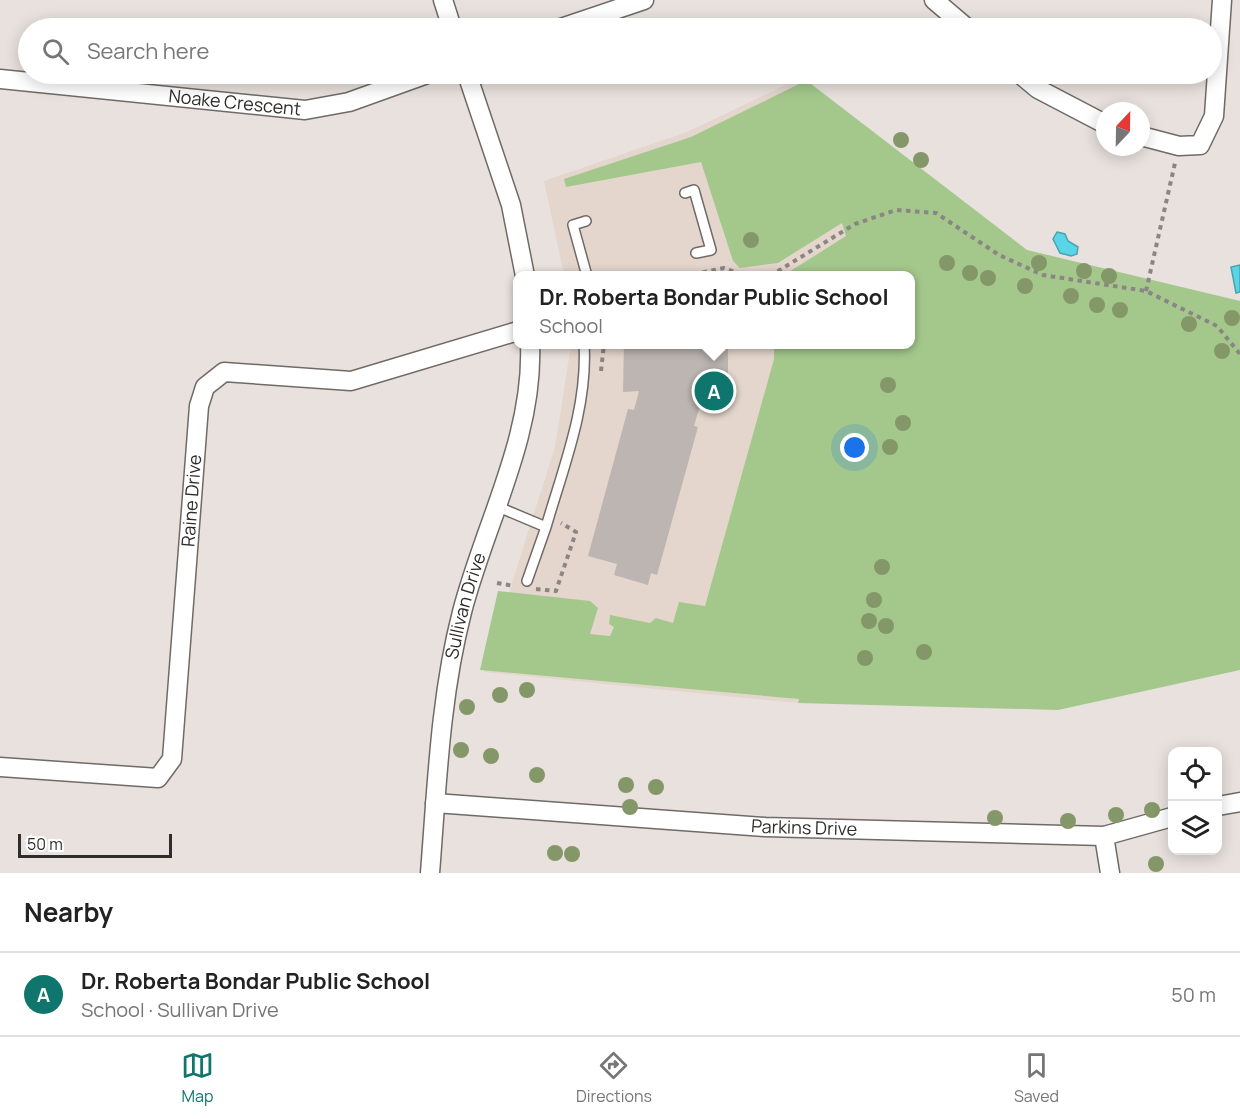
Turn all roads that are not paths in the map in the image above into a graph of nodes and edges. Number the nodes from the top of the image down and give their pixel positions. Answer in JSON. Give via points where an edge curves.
{"nodes":[{"id":1,"x":443,"y":0,"type":"edge"},
{"id":2,"x":644,"y":0,"type":"edge"},
{"id":3,"x":934,"y":0,"type":"edge"},
{"id":4,"x":1222,"y":0,"type":"edge"},
{"id":5,"x":449,"y":18,"type":"edge"},
{"id":6,"x":591,"y":18,"type":"edge"},
{"id":7,"x":955,"y":18,"type":"edge"},
{"id":8,"x":1221,"y":18,"type":"edge"},
{"id":9,"x":0,"y":79,"type":"edge"},
{"id":10,"x":18,"y":81,"type":"edge"},
{"id":11,"x":49,"y":84,"type":"edge"},
{"id":12,"x":399,"y":84,"type":"edge"},
{"id":13,"x":470,"y":84,"type":"edge"},
{"id":14,"x":1032,"y":84,"type":"edge"},
{"id":15,"x":1216,"y":84,"type":"edge"},
{"id":16,"x":1096,"y":119,"type":"edge"},
{"id":17,"x":1150,"y":138,"type":"edge"},
{"id":18,"x":685,"y":193,"type":"dead end"},
{"id":19,"x":586,"y":221,"type":"dead end"},
{"id":20,"x":696,"y":253,"type":"dead end"},
{"id":21,"x":524,"y":271,"type":"edge"},
{"id":22,"x":586,"y":271,"type":"edge"},
{"id":23,"x":513,"y":332,"type":"edge"},
{"id":24,"x":530,"y":349,"type":"edge"},
{"id":25,"x":584,"y":349,"type":"edge"},
{"id":26,"x":496,"y":506,"type":"junction"},
{"id":27,"x":546,"y":527,"type":"junction"},
{"id":28,"x":527,"y":581,"type":"dead end"},
{"id":29,"x":0,"y":766,"type":"edge"},
{"id":30,"x":1240,"y":802,"type":"edge"},
{"id":31,"x":435,"y":803,"type":"junction"},
{"id":32,"x":1222,"y":805,"type":"edge"},
{"id":33,"x":1168,"y":818,"type":"edge"},
{"id":34,"x":1104,"y":836,"type":"junction"},
{"id":35,"x":430,"y":873,"type":"edge"},
{"id":36,"x":1110,"y":873,"type":"edge"}],
"edges":[{"from":1,"to":5,"type":"street"},
{"from":2,"to":6,"type":"street"},
{"from":3,"to":7,"type":"street"},
{"from":4,"to":8,"type":"street"},
{"from":9,"to":10,"type":"street","name":"Noake Crescent"},
{"from":11,"to":12,"type":"street","name":"Noake Crescent","via":[[305,110],[349,102]]},
{"from":13,"to":21,"type":"street","via":[[511,205]]},
{"from":14,"to":16,"type":"street"},
{"from":15,"to":17,"type":"street","via":[[1214,116],[1200,145],[1179,146]]},
{"from":18,"to":20,"type":"lane","via":[[694,190],[711,250]]},
{"from":19,"to":22,"type":"lane","via":[[573,225]]},
{"from":23,"to":29,"type":"street","name":"Raine Drive","via":[[351,381],[224,372],[205,387],[199,406],[172,759],[158,778]]},
{"from":24,"to":26,"type":"street","name":"Sullivan Drive","via":[[532,377]]},
{"from":25,"to":27,"type":"lane","via":[[575,431]]},
{"from":26,"to":27,"type":"lane"},
{"from":26,"to":31,"type":"street","name":"Sullivan Drive","via":[[463,610],[445,690]]},
{"from":27,"to":28,"type":"lane"},
{"from":30,"to":32,"type":"street"},
{"from":31,"to":34,"type":"street","name":"Parkins Drive","via":[[765,827]]},
{"from":31,"to":35,"type":"street","name":"Sullivan Drive"},
{"from":33,"to":34,"type":"street","name":"Parkins Drive"},
{"from":34,"to":36,"type":"street"}]}
